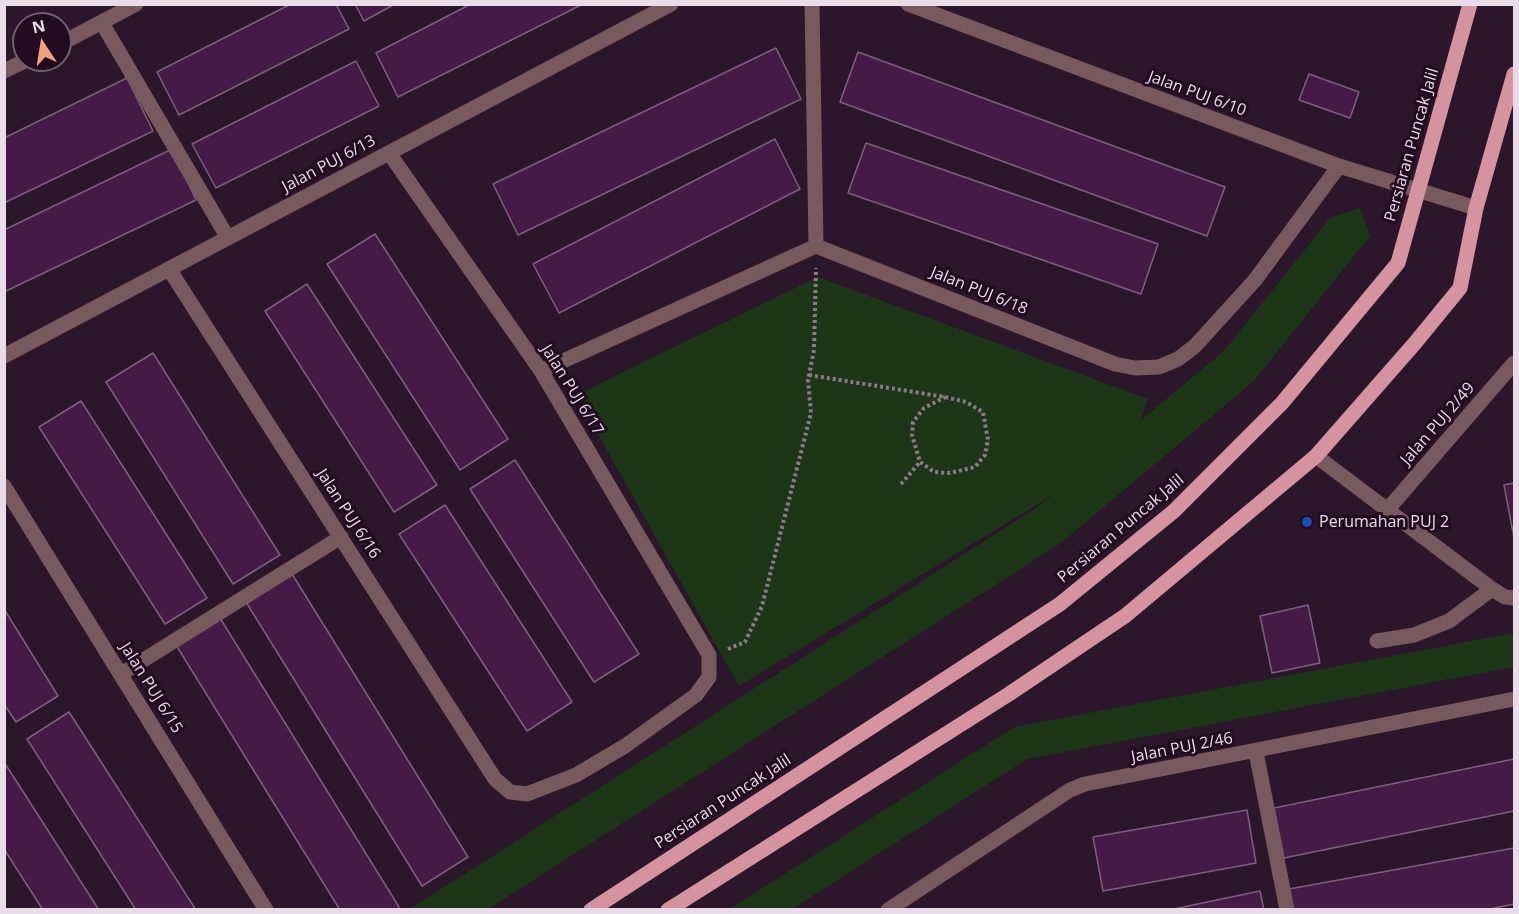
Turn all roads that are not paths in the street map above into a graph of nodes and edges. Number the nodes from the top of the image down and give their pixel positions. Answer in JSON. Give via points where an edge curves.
{"nodes":[{"id":1,"x":136,"y":4,"type":"edge"},
{"id":2,"x":671,"y":4,"type":"edge"},
{"id":3,"x":812,"y":4,"type":"edge"},
{"id":4,"x":908,"y":4,"type":"edge"},
{"id":5,"x":1470,"y":4,"type":"edge"},
{"id":6,"x":102,"y":23,"type":"junction"},
{"id":7,"x":72,"y":38,"type":"edge"},
{"id":8,"x":1515,"y":74,"type":"edge"},
{"id":9,"x":389,"y":153,"type":"junction"},
{"id":10,"x":1339,"y":166,"type":"junction"},
{"id":11,"x":1418,"y":190,"type":"junction"},
{"id":12,"x":1476,"y":208,"type":"junction"},
{"id":13,"x":228,"y":238,"type":"junction"},
{"id":14,"x":816,"y":246,"type":"junction"},
{"id":15,"x":169,"y":269,"type":"junction"},
{"id":16,"x":4,"y":356,"type":"edge"},
{"id":17,"x":1515,"y":363,"type":"edge"},
{"id":18,"x":541,"y":371,"type":"junction"},
{"id":19,"x":1316,"y":456,"type":"junction"},
{"id":20,"x":4,"y":486,"type":"edge"},
{"id":21,"x":1388,"y":509,"type":"junction"},
{"id":22,"x":341,"y":537,"type":"junction"},
{"id":23,"x":1492,"y":589,"type":"junction"},
{"id":24,"x":1515,"y":598,"type":"edge"},
{"id":25,"x":1377,"y":641,"type":"dead end"},
{"id":26,"x":121,"y":674,"type":"junction"},
{"id":27,"x":1515,"y":699,"type":"edge"},
{"id":28,"x":1256,"y":752,"type":"junction"},
{"id":29,"x":495,"y":779,"type":"joint"},
{"id":30,"x":266,"y":909,"type":"edge"},
{"id":31,"x":591,"y":909,"type":"edge"},
{"id":32,"x":668,"y":909,"type":"edge"},
{"id":33,"x":888,"y":909,"type":"edge"},
{"id":34,"x":1287,"y":909,"type":"edge"}],
"edges":[{"from":1,"to":6,"type":"street"},
{"from":2,"to":9,"type":"street","name":"Jalan PUJ 6/13"},
{"from":3,"to":14,"type":"street"},
{"from":4,"to":10,"type":"street","name":"Jalan PUJ 6/10"},
{"from":5,"to":11,"type":"main road","name":"Persiaran Puncak Jalil"},
{"from":6,"to":7,"type":"street"},
{"from":6,"to":13,"type":"street"},
{"from":8,"to":12,"type":"main road"},
{"from":9,"to":13,"type":"street","name":"Jalan PUJ 6/13"},
{"from":9,"to":18,"type":"street","name":"Jalan PUJ 6/17"},
{"from":10,"to":11,"type":"street","name":"Jalan PUJ 6/10"},
{"from":10,"to":14,"type":"street","name":"Jalan PUJ 6/18","via":[[1255,280],[1195,346],[1159,367],[1114,364]]},
{"from":11,"to":12,"type":"street","name":"Jalan PUJ 6/10"},
{"from":11,"to":31,"type":"main road","name":"Persiaran Puncak Jalil","via":[[1398,263],[1282,403],[1174,511],[1060,604]]},
{"from":12,"to":19,"type":"main road","via":[[1460,288]]},
{"from":13,"to":15,"type":"street","name":"Jalan PUJ 6/13"},
{"from":14,"to":18,"type":"street"},
{"from":15,"to":16,"type":"street","name":"Jalan PUJ 6/13"},
{"from":15,"to":22,"type":"street","name":"Jalan PUJ 6/16"},
{"from":17,"to":21,"type":"street","name":"Jalan PUJ 2/49"},
{"from":18,"to":29,"type":"street","name":"Jalan PUJ 6/17","via":[[709,655],[709,677],[696,695],[625,746],[576,775],[527,794],[510,792]]},
{"from":19,"to":21,"type":"street"},
{"from":19,"to":32,"type":"main road","via":[[1125,616],[1009,694]]},
{"from":20,"to":26,"type":"street","name":"Jalan PUJ 6/15"},
{"from":21,"to":23,"type":"street"},
{"from":22,"to":26,"type":"street"},
{"from":22,"to":29,"type":"street","name":"Jalan PUJ 6/16"},
{"from":23,"to":24,"type":"street"},
{"from":23,"to":25,"type":"street","via":[[1449,621],[1414,635]]},
{"from":26,"to":30,"type":"street","name":"Jalan PUJ 6/15"},
{"from":27,"to":28,"type":"street","name":"Jalan PUJ 2/46"},
{"from":28,"to":33,"type":"street","name":"Jalan PUJ 2/46","via":[[1070,790]]},
{"from":28,"to":34,"type":"street"}]}
